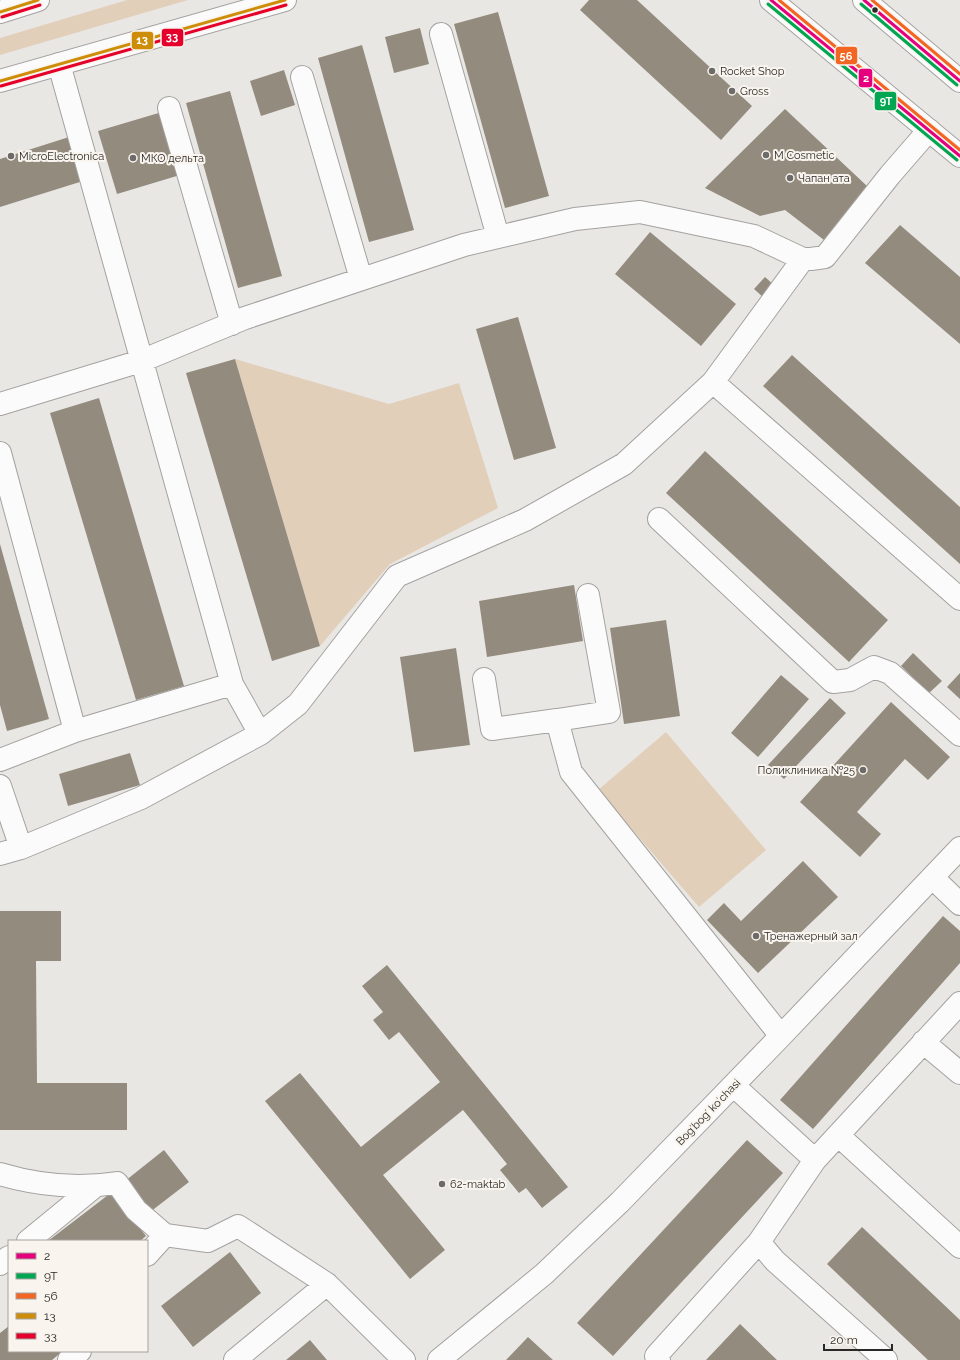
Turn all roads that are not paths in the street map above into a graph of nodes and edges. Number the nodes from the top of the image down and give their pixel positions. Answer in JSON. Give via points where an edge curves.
{"nodes":[{"id":1,"x":38,"y":0,"type":"edge"},
{"id":2,"x":285,"y":0,"type":"edge"},
{"id":3,"x":771,"y":0,"type":"edge"},
{"id":4,"x":864,"y":0,"type":"edge"},
{"id":5,"x":0,"y":12,"type":"edge"},
{"id":6,"x":441,"y":34,"type":"dead end"},
{"id":7,"x":59,"y":64,"type":"junction"},
{"id":8,"x":302,"y":77,"type":"dead end"},
{"id":9,"x":0,"y":81,"type":"edge"},
{"id":10,"x":960,"y":81,"type":"edge"},
{"id":11,"x":169,"y":108,"type":"dead end"},
{"id":12,"x":929,"y":130,"type":"junction"},
{"id":13,"x":960,"y":156,"type":"edge"},
{"id":14,"x":498,"y":237,"type":"junction"},
{"id":15,"x":803,"y":259,"type":"junction"},
{"id":16,"x":360,"y":280,"type":"junction"},
{"id":17,"x":232,"y":324,"type":"junction"},
{"id":18,"x":141,"y":361,"type":"junction"},
{"id":19,"x":713,"y":382,"type":"junction"},
{"id":20,"x":0,"y":404,"type":"edge"},
{"id":21,"x":0,"y":452,"type":"edge"},
{"id":22,"x":659,"y":519,"type":"dead end"},
{"id":23,"x":588,"y":595,"type":"dead end"},
{"id":24,"x":960,"y":598,"type":"edge"},
{"id":25,"x":484,"y":679,"type":"dead end"},
{"id":26,"x":232,"y":684,"type":"junction"},
{"id":27,"x":557,"y":720,"type":"junction"},
{"id":28,"x":75,"y":731,"type":"junction"},
{"id":29,"x":260,"y":734,"type":"junction"},
{"id":30,"x":960,"y":736,"type":"edge"},
{"id":31,"x":0,"y":760,"type":"edge"},
{"id":32,"x":0,"y":786,"type":"edge"},
{"id":33,"x":21,"y":848,"type":"junction"},
{"id":34,"x":960,"y":848,"type":"edge"},
{"id":35,"x":0,"y":854,"type":"edge"},
{"id":36,"x":933,"y":878,"type":"junction"},
{"id":37,"x":960,"y":904,"type":"edge"},
{"id":38,"x":960,"y":1003,"type":"edge"},
{"id":39,"x":781,"y":1036,"type":"junction"},
{"id":40,"x":923,"y":1042,"type":"junction"},
{"id":41,"x":960,"y":1073,"type":"edge"},
{"id":42,"x":734,"y":1086,"type":"junction"},
{"id":43,"x":839,"y":1136,"type":"junction"},
{"id":44,"x":815,"y":1160,"type":"junction"},
{"id":45,"x":0,"y":1174,"type":"edge"},
{"id":46,"x":94,"y":1187,"type":"junction"},
{"id":47,"x":165,"y":1235,"type":"junction"},
{"id":48,"x":29,"y":1240,"type":"edge"},
{"id":49,"x":759,"y":1242,"type":"junction"},
{"id":50,"x":960,"y":1247,"type":"edge"},
{"id":51,"x":148,"y":1254,"type":"edge"},
{"id":52,"x":8,"y":1258,"type":"edge"},
{"id":53,"x":0,"y":1264,"type":"edge"},
{"id":54,"x":327,"y":1284,"type":"junction"},
{"id":55,"x":79,"y":1352,"type":"edge"},
{"id":56,"x":655,"y":1359,"type":"edge"},
{"id":57,"x":69,"y":1360,"type":"edge"},
{"id":58,"x":235,"y":1360,"type":"edge"},
{"id":59,"x":404,"y":1360,"type":"edge"},
{"id":60,"x":439,"y":1360,"type":"edge"},
{"id":61,"x":886,"y":1360,"type":"edge"}],
"edges":[{"from":1,"to":5,"type":"main road"},
{"from":2,"to":7,"type":"main road"},
{"from":3,"to":12,"type":"main road"},
{"from":4,"to":10,"type":"main road"},
{"from":6,"to":14,"type":"main road"},
{"from":7,"to":9,"type":"main road"},
{"from":7,"to":18,"type":"main road"},
{"from":8,"to":16,"type":"main road"},
{"from":11,"to":17,"type":"main road"},
{"from":12,"to":13,"type":"main road"},
{"from":12,"to":15,"type":"main road","via":[[826,256]]},
{"from":14,"to":15,"type":"main road","via":[[575,219],[640,212],[754,236]]},
{"from":14,"to":16,"type":"main road","via":[[464,244]]},
{"from":15,"to":19,"type":"main road"},
{"from":16,"to":17,"type":"main road"},
{"from":17,"to":18,"type":"main road"},
{"from":18,"to":20,"type":"main road"},
{"from":18,"to":26,"type":"main road"},
{"from":19,"to":24,"type":"main road"},
{"from":19,"to":29,"type":"main road","via":[[624,464],[525,520],[397,576],[298,704]]},
{"from":21,"to":28,"type":"main road"},
{"from":22,"to":30,"type":"main road","via":[[833,682],[850,680],[874,668],[890,673]]},
{"from":23,"to":27,"type":"main road","via":[[609,712]]},
{"from":25,"to":27,"type":"main road","via":[[492,729]]},
{"from":26,"to":28,"type":"main road"},
{"from":26,"to":29,"type":"main road"},
{"from":27,"to":39,"type":"main road","via":[[571,772]]},
{"from":28,"to":31,"type":"main road"},
{"from":29,"to":33,"type":"main road","via":[[141,798]]},
{"from":32,"to":33,"type":"main road"},
{"from":33,"to":35,"type":"main road"},
{"from":34,"to":36,"type":"main road","name":"Bogʻbogʻ koʻchasi"},
{"from":36,"to":37,"type":"main road"},
{"from":36,"to":39,"type":"main road","name":"Bogʻbogʻ koʻchasi"},
{"from":38,"to":40,"type":"main road"},
{"from":39,"to":42,"type":"main road","name":"Bogʻbogʻ koʻchasi"},
{"from":40,"to":41,"type":"main road"},
{"from":40,"to":43,"type":"main road"},
{"from":42,"to":44,"type":"main road"},
{"from":42,"to":60,"type":"main road","name":"Bogʻbogʻ koʻchasi","via":[[620,1202],[544,1274]]},
{"from":43,"to":44,"type":"main road"},
{"from":43,"to":50,"type":"main road"},
{"from":44,"to":49,"type":"main road"},
{"from":45,"to":46,"type":"main road","via":[[25,1182]]},
{"from":46,"to":47,"type":"main road","via":[[117,1183],[136,1210]]},
{"from":46,"to":48,"type":"main road"},
{"from":47,"to":51,"type":"main road"},
{"from":47,"to":54,"type":"main road","via":[[208,1241],[238,1226]]},
{"from":49,"to":56,"type":"main road"},
{"from":49,"to":61,"type":"main road","via":[[775,1260]]},
{"from":52,"to":53,"type":"main road"},
{"from":54,"to":58,"type":"main road"},
{"from":54,"to":59,"type":"main road"},
{"from":55,"to":57,"type":"main road"}]}
